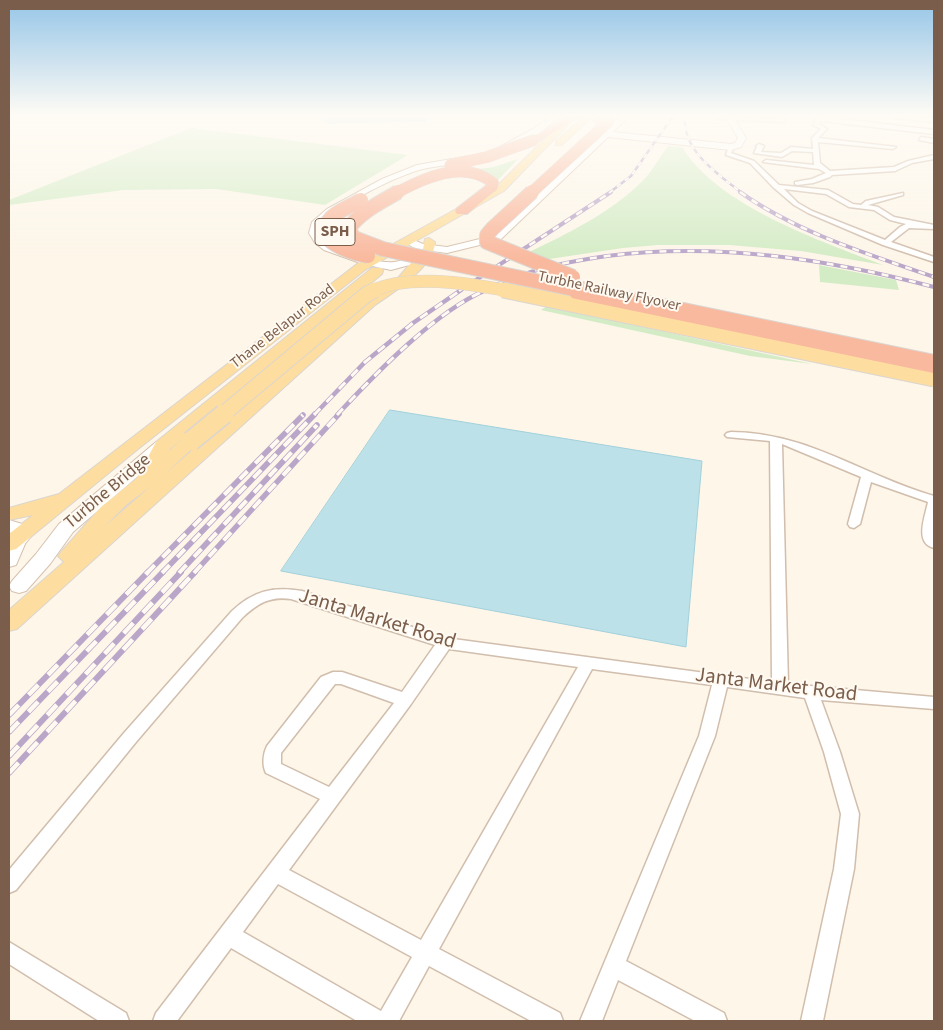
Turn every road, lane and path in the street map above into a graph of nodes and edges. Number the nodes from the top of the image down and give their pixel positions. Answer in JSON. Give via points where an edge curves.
{"nodes":[{"id":1,"x":441,"y":164,"type":"edge"},
{"id":2,"x":454,"y":164,"type":"edge"},
{"id":3,"x":522,"y":164,"type":"edge"},
{"id":4,"x":537,"y":164,"type":"edge"},
{"id":5,"x":552,"y":164,"type":"edge"},
{"id":6,"x":558,"y":164,"type":"edge"},
{"id":7,"x":563,"y":164,"type":"edge"},
{"id":8,"x":754,"y":164,"type":"edge"},
{"id":9,"x":781,"y":164,"type":"edge"},
{"id":10,"x":817,"y":164,"type":"edge"},
{"id":11,"x":906,"y":164,"type":"edge"},
{"id":12,"x":821,"y":167,"type":"junction"},
{"id":13,"x":830,"y":173,"type":"junction"},
{"id":14,"x":775,"y":186,"type":"junction"},
{"id":15,"x":901,"y":194,"type":"dead end"},
{"id":16,"x":863,"y":207,"type":"junction"},
{"id":17,"x":462,"y":211,"type":"junction"},
{"id":18,"x":914,"y":224,"type":"junction"},
{"id":19,"x":934,"y":227,"type":"edge"},
{"id":20,"x":886,"y":244,"type":"junction"},
{"id":21,"x":421,"y":248,"type":"junction"},
{"id":22,"x":344,"y":255,"type":"junction"},
{"id":23,"x":934,"y":260,"type":"edge"},
{"id":24,"x":370,"y":262,"type":"junction"},
{"id":25,"x":386,"y":266,"type":"junction"},
{"id":26,"x":934,"y":351,"type":"edge"},
{"id":27,"x":878,"y":353,"type":"junction"},
{"id":28,"x":934,"y":359,"type":"edge"},
{"id":29,"x":934,"y":364,"type":"edge"},
{"id":30,"x":934,"y":370,"type":"edge"},
{"id":31,"x":934,"y":379,"type":"edge"},
{"id":32,"x":731,"y":435,"type":"dead end"},
{"id":33,"x":776,"y":439,"type":"junction"},
{"id":34,"x":162,"y":446,"type":"junction"},
{"id":35,"x":194,"y":448,"type":"junction"},
{"id":36,"x":867,"y":476,"type":"junction"},
{"id":37,"x":145,"y":481,"type":"junction"},
{"id":38,"x":79,"y":488,"type":"junction"},
{"id":39,"x":934,"y":500,"type":"edge"},
{"id":40,"x":9,"y":514,"type":"edge"},
{"id":41,"x":94,"y":524,"type":"junction"},
{"id":42,"x":854,"y":524,"type":"dead end"},
{"id":43,"x":17,"y":528,"type":"edge"},
{"id":44,"x":9,"y":544,"type":"edge"},
{"id":45,"x":934,"y":544,"type":"edge"},
{"id":46,"x":9,"y":560,"type":"edge"},
{"id":47,"x":14,"y":591,"type":"edge"},
{"id":48,"x":41,"y":593,"type":"junction"},
{"id":49,"x":9,"y":623,"type":"edge"},
{"id":50,"x":445,"y":643,"type":"junction"},
{"id":51,"x":588,"y":663,"type":"junction"},
{"id":52,"x":721,"y":680,"type":"junction"},
{"id":53,"x":780,"y":688,"type":"junction"},
{"id":54,"x":811,"y":693,"type":"junction"},
{"id":55,"x":405,"y":700,"type":"junction"},
{"id":56,"x":934,"y":703,"type":"edge"},
{"id":57,"x":331,"y":796,"type":"junction"},
{"id":58,"x":275,"y":872,"type":"junction"},
{"id":59,"x":9,"y":884,"type":"edge"},
{"id":60,"x":228,"y":935,"type":"junction"},
{"id":61,"x":9,"y":952,"type":"edge"},
{"id":62,"x":425,"y":953,"type":"junction"},
{"id":63,"x":614,"y":966,"type":"junction"},
{"id":64,"x":118,"y":1021,"type":"edge"},
{"id":65,"x":164,"y":1021,"type":"edge"},
{"id":66,"x":378,"y":1021,"type":"edge"},
{"id":67,"x":387,"y":1021,"type":"edge"},
{"id":68,"x":552,"y":1021,"type":"edge"},
{"id":69,"x":591,"y":1021,"type":"edge"},
{"id":70,"x":716,"y":1021,"type":"edge"},
{"id":71,"x":812,"y":1021,"type":"edge"}],
"edges":[{"from":1,"to":22,"type":"street","via":[[405,172],[332,211],[316,224],[316,238],[322,245]]},
{"from":2,"to":27,"type":"highway","name":"Turbhe Railway Flyover","bridge":true,"via":[[412,173],[340,212],[326,224],[326,237],[355,253],[448,273]]},
{"from":3,"to":17,"type":"main road","name":"Thane Belapur Road","via":[[500,189]]},
{"from":4,"to":21,"type":"main road","name":"Thane Belapur Road","via":[[511,190]]},
{"from":5,"to":27,"type":"highway","name":"Turbhe Railway Flyover","bridge":true,"via":[[479,227],[472,242],[476,249],[502,264],[560,283]]},
{"from":6,"to":26,"type":"highway","name":"Turbhe Railway Flyover","bridge":true,"via":[[492,229],[486,242],[593,283]]},
{"from":7,"to":21,"type":"street","via":[[496,238],[447,250]]},
{"from":8,"to":14,"type":"street"},
{"from":9,"to":12,"type":"street"},
{"from":10,"to":12,"type":"street"},
{"from":11,"to":13,"type":"street","via":[[895,169]]},
{"from":12,"to":13,"type":"street"},
{"from":13,"to":14,"type":"street","via":[[814,181]]},
{"from":14,"to":16,"type":"street","via":[[828,192],[850,206]]},
{"from":14,"to":20,"type":"street","via":[[810,212]]},
{"from":15,"to":16,"type":"street","via":[[868,202]]},
{"from":16,"to":18,"type":"street","via":[[876,208],[892,219]]},
{"from":17,"to":21,"type":"main road","name":"Thane Belapur Road"},
{"from":17,"to":29,"type":"highway","bridge":true,"via":[[492,187],[491,181],[478,175],[438,174],[360,215],[348,229],[354,238],[383,249]]},
{"from":18,"to":19,"type":"street"},
{"from":18,"to":20,"type":"street","via":[[904,226]]},
{"from":20,"to":23,"type":"street"},
{"from":21,"to":22,"type":"main road","via":[[381,244]]},
{"from":21,"to":24,"type":"main road","name":"Thane Belapur Road"},
{"from":21,"to":25,"type":"main road","name":"Thane Belapur Road"},
{"from":21,"to":35,"type":"main road","name":"Thane Belapur Road","via":[[403,281],[370,302]]},
{"from":22,"to":24,"type":"street"},
{"from":24,"to":25,"type":"street"},
{"from":24,"to":38,"type":"main road","name":"Thane Belapur Road","via":[[326,292]]},
{"from":25,"to":34,"type":"main road","name":"Thane Belapur Road"},
{"from":27,"to":28,"type":"highway","name":"Turbhe Railway Flyover"},
{"from":27,"to":30,"type":"highway","name":"Turbhe Railway Flyover"},
{"from":31,"to":35,"type":"main road","bridge":true,"via":[[544,297],[465,285],[404,283],[378,288],[367,294]]},
{"from":32,"to":33,"type":"street"},
{"from":33,"to":36,"type":"street"},
{"from":33,"to":53,"type":"street"},
{"from":34,"to":37,"type":"main road"},
{"from":34,"to":47,"type":"street","name":"Turbhe Bridge","via":[[66,528]]},
{"from":35,"to":37,"type":"main road"},
{"from":35,"to":48,"type":"main road","name":"Thane Belapur Road"},
{"from":36,"to":39,"type":"street"},
{"from":36,"to":42,"type":"street"},
{"from":37,"to":41,"type":"main road"},
{"from":38,"to":40,"type":"main road"},
{"from":38,"to":43,"type":"main road","name":"Thane Belapur Road"},
{"from":39,"to":45,"type":"street","via":[[928,536]]},
{"from":41,"to":47,"type":"street"},
{"from":41,"to":48,"type":"main road"},
{"from":43,"to":44,"type":"main road","name":"Thane Belapur Road"},
{"from":43,"to":46,"type":"street","via":[[16,543]]},
{"from":48,"to":49,"type":"main road","name":"Thane Belapur Road"},
{"from":50,"to":51,"type":"street","name":"Janta Market Road"},
{"from":50,"to":55,"type":"street"},
{"from":50,"to":59,"type":"street","name":"Janta Market Road","via":[[302,596],[285,592],[257,598],[189,669]]},
{"from":51,"to":52,"type":"street","name":"Janta Market Road"},
{"from":51,"to":62,"type":"street"},
{"from":52,"to":53,"type":"street","name":"Janta Market Road"},
{"from":52,"to":63,"type":"street","via":[[707,736]]},
{"from":53,"to":54,"type":"street","name":"Janta Market Road"},
{"from":54,"to":56,"type":"street","name":"Janta Market Road"},
{"from":54,"to":71,"type":"street","via":[[850,814],[844,869]]},
{"from":55,"to":57,"type":"street"},
{"from":55,"to":57,"type":"street","via":[[342,678],[327,681],[273,752],[271,761],[272,768]]},
{"from":57,"to":58,"type":"street"},
{"from":58,"to":60,"type":"street"},
{"from":58,"to":62,"type":"street"},
{"from":60,"to":65,"type":"street"},
{"from":60,"to":66,"type":"street"},
{"from":61,"to":64,"type":"street"},
{"from":62,"to":67,"type":"street"},
{"from":62,"to":68,"type":"street"},
{"from":63,"to":69,"type":"street"},
{"from":63,"to":70,"type":"street"}]}
